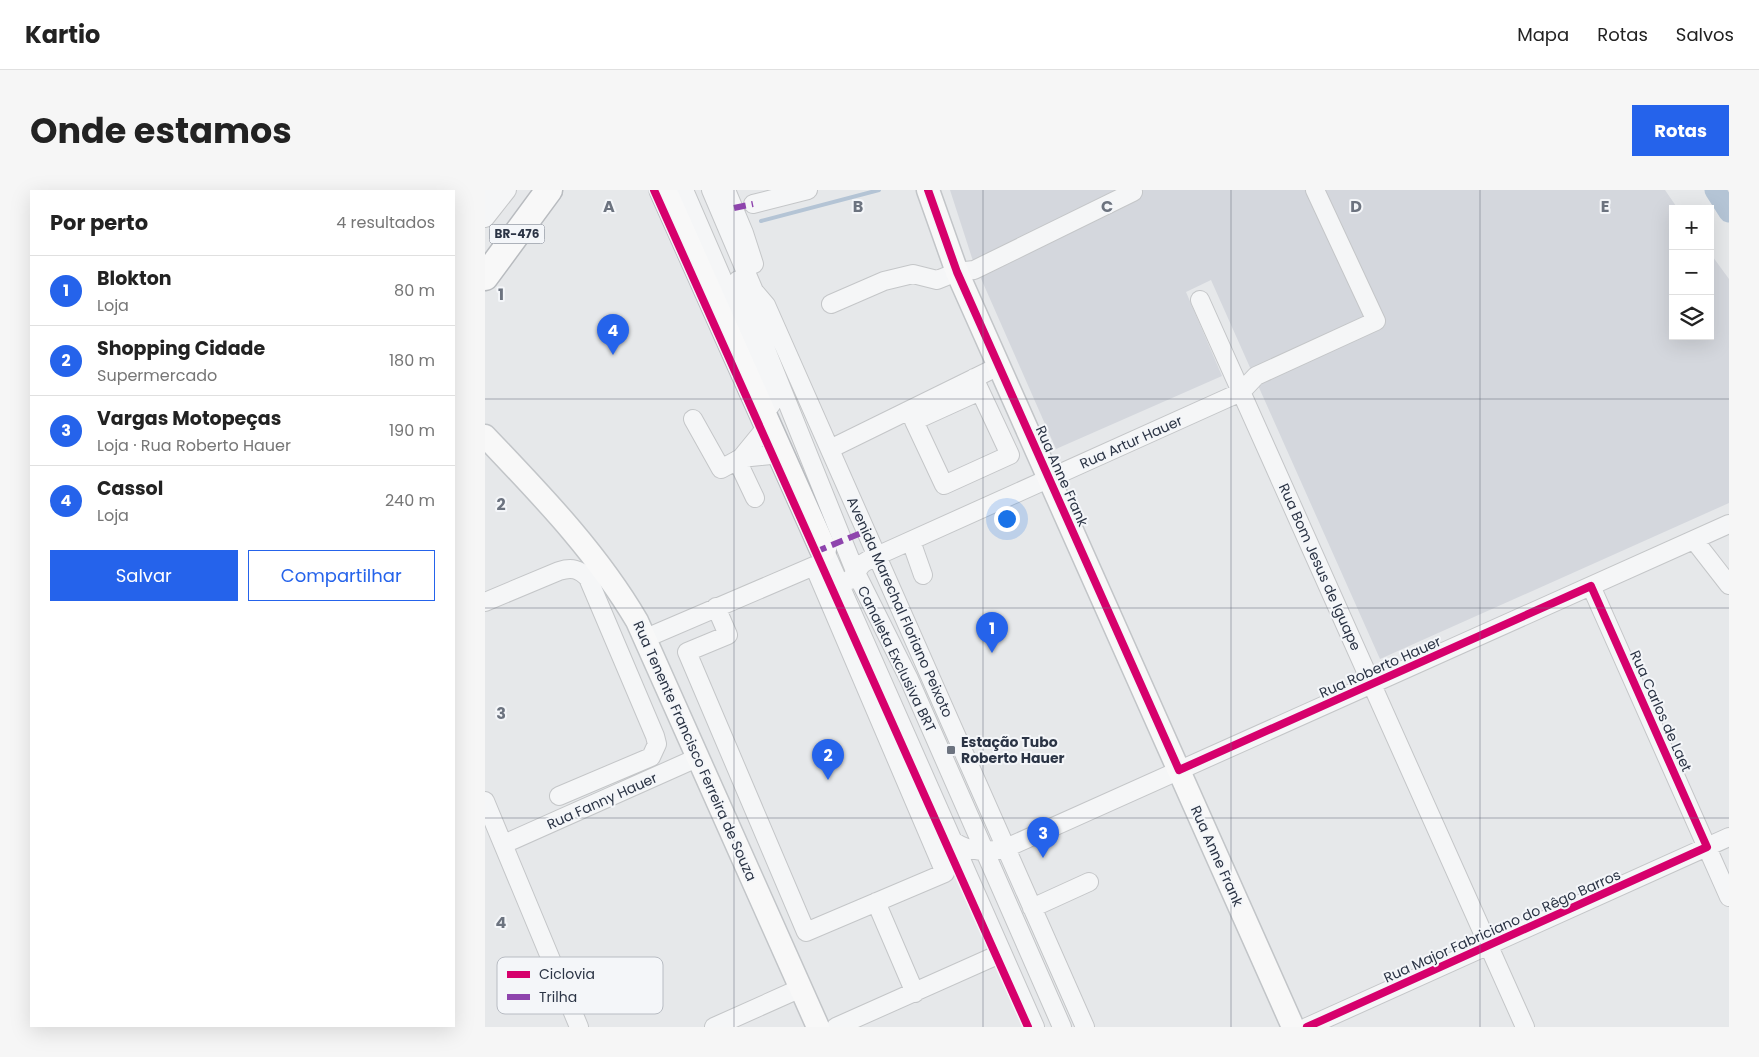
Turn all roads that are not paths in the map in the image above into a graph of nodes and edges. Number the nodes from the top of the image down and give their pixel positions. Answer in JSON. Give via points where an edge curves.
{"nodes":[{"id":1,"x":492,"y":190,"type":"edge"},
{"id":2,"x":507,"y":190,"type":"edge"},
{"id":3,"x":549,"y":190,"type":"edge"},
{"id":4,"x":663,"y":190,"type":"edge"},
{"id":5,"x":684,"y":190,"type":"edge"},
{"id":6,"x":698,"y":190,"type":"edge"},
{"id":7,"x":711,"y":190,"type":"edge"},
{"id":8,"x":726,"y":190,"type":"edge"},
{"id":9,"x":808,"y":190,"type":"edge"},
{"id":10,"x":928,"y":190,"type":"edge"},
{"id":11,"x":1315,"y":190,"type":"edge"},
{"id":12,"x":1133,"y":192,"type":"dead end"},
{"id":13,"x":485,"y":199,"type":"edge"},
{"id":14,"x":753,"y":204,"type":"dead end"},
{"id":15,"x":485,"y":218,"type":"edge"},
{"id":16,"x":722,"y":245,"type":"junction"},
{"id":17,"x":747,"y":260,"type":"junction"},
{"id":18,"x":957,"y":272,"type":"junction"},
{"id":19,"x":485,"y":277,"type":"edge"},
{"id":20,"x":726,"y":287,"type":"junction"},
{"id":21,"x":754,"y":291,"type":"junction"},
{"id":22,"x":1200,"y":300,"type":"dead end"},
{"id":23,"x":831,"y":304,"type":"dead end"},
{"id":24,"x":766,"y":305,"type":"junction"},
{"id":25,"x":757,"y":325,"type":"junction"},
{"id":26,"x":724,"y":328,"type":"junction"},
{"id":27,"x":790,"y":360,"type":"junction"},
{"id":28,"x":999,"y":366,"type":"junction"},
{"id":29,"x":977,"y":384,"type":"junction"},
{"id":30,"x":1241,"y":392,"type":"junction"},
{"id":31,"x":693,"y":419,"type":"dead end"},
{"id":32,"x":768,"y":425,"type":"junction"},
{"id":33,"x":798,"y":426,"type":"junction"},
{"id":34,"x":485,"y":436,"type":"edge"},
{"id":35,"x":830,"y":449,"type":"junction"},
{"id":36,"x":485,"y":450,"type":"edge"},
{"id":37,"x":781,"y":454,"type":"junction"},
{"id":38,"x":739,"y":459,"type":"junction"},
{"id":39,"x":519,"y":473,"type":"junction"},
{"id":40,"x":1049,"y":479,"type":"junction"},
{"id":41,"x":755,"y":498,"type":"dead end"},
{"id":42,"x":1729,"y":524,"type":"edge"},
{"id":43,"x":1695,"y":540,"type":"junction"},
{"id":44,"x":911,"y":541,"type":"junction"},
{"id":45,"x":823,"y":549,"type":"junction"},
{"id":46,"x":877,"y":556,"type":"junction"},
{"id":47,"x":855,"y":571,"type":"junction"},
{"id":48,"x":923,"y":575,"type":"dead end"},
{"id":49,"x":1729,"y":585,"type":"edge"},
{"id":50,"x":1591,"y":586,"type":"junction"},
{"id":51,"x":834,"y":594,"type":"junction"},
{"id":52,"x":485,"y":602,"type":"edge"},
{"id":53,"x":716,"y":607,"type":"junction"},
{"id":54,"x":646,"y":638,"type":"junction"},
{"id":55,"x":1372,"y":684,"type":"junction"},
{"id":56,"x":699,"y":758,"type":"junction"},
{"id":57,"x":1179,"y":770,"type":"junction"},
{"id":58,"x":559,"y":796,"type":"dead end"},
{"id":59,"x":485,"y":801,"type":"edge"},
{"id":60,"x":1729,"y":838,"type":"edge"},
{"id":61,"x":953,"y":841,"type":"junction"},
{"id":62,"x":504,"y":844,"type":"junction"},
{"id":63,"x":1707,"y":847,"type":"junction"},
{"id":64,"x":1006,"y":848,"type":"junction"},
{"id":65,"x":985,"y":852,"type":"junction"},
{"id":66,"x":1089,"y":882,"type":"dead end"},
{"id":67,"x":1729,"y":897,"type":"edge"},
{"id":68,"x":876,"y":902,"type":"junction"},
{"id":69,"x":1032,"y":908,"type":"junction"},
{"id":70,"x":1489,"y":946,"type":"junction"},
{"id":71,"x":1002,"y":953,"type":"junction"},
{"id":72,"x":550,"y":957,"type":"edge"},
{"id":73,"x":801,"y":988,"type":"junction"},
{"id":74,"x":915,"y":993,"type":"junction"},
{"id":75,"x":574,"y":1014,"type":"edge"},
{"id":76,"x":579,"y":1027,"type":"edge"},
{"id":77,"x":714,"y":1027,"type":"edge"},
{"id":78,"x":818,"y":1027,"type":"edge"},
{"id":79,"x":836,"y":1027,"type":"edge"},
{"id":80,"x":1035,"y":1027,"type":"edge"},
{"id":81,"x":1062,"y":1027,"type":"edge"},
{"id":82,"x":1085,"y":1027,"type":"edge"},
{"id":83,"x":1293,"y":1027,"type":"edge"},
{"id":84,"x":1307,"y":1027,"type":"edge"},
{"id":85,"x":1525,"y":1027,"type":"edge"}],
"edges":[{"from":1,"to":13,"type":"street"},
{"from":2,"to":15,"type":"street"},
{"from":3,"to":19,"type":"highway","number":"BR-476"},
{"from":4,"to":26,"type":"highway"},
{"from":5,"to":16,"type":"street","name":"Avenida Marechal Floriano Peixoto"},
{"from":6,"to":16,"type":"street","name":"Canaleta Exclusiva BRT"},
{"from":7,"to":16,"type":"street","name":"Avenida Marechal Floriano Peixoto"},
{"from":8,"to":17,"type":"street","via":[[744,233]]},
{"from":9,"to":14,"type":"street"},
{"from":10,"to":18,"type":"main road","name":"Rua Anne Frank"},
{"from":11,"to":30,"type":"street","name":"Rua Artur Hauer","via":[[1376,321],[1256,376]]},
{"from":12,"to":18,"type":"street","via":[[974,270]]},
{"from":16,"to":17,"type":"street","name":"Avenida Marechal Floriano Peixoto"},
{"from":16,"to":20,"type":"street","name":"Avenida Marechal Floriano Peixoto"},
{"from":16,"to":25,"type":"street","name":"Canaleta Exclusiva BRT"},
{"from":17,"to":21,"type":"street","name":"Avenida Marechal Floriano Peixoto"},
{"from":17,"to":24,"type":"street"},
{"from":18,"to":23,"type":"street","via":[[937,280],[913,274],[884,281]]},
{"from":18,"to":28,"type":"main road","name":"Rua Anne Frank"},
{"from":20,"to":26,"type":"street"},
{"from":20,"to":45,"type":"street","name":"Avenida Marechal Floriano Peixoto"},
{"from":21,"to":24,"type":"street","name":"Avenida Marechal Floriano Peixoto"},
{"from":21,"to":25,"type":"street","name":"Canaleta Exclusiva BRT"},
{"from":22,"to":30,"type":"street","name":"Rua Bom Jesus de Iguape"},
{"from":24,"to":27,"type":"street","name":"Avenida Marechal Floriano Peixoto"},
{"from":25,"to":33,"type":"street","name":"Canaleta Exclusiva BRT"},
{"from":26,"to":32,"type":"highway"},
{"from":27,"to":33,"type":"street","name":"Canaleta Exclusiva BRT"},
{"from":27,"to":35,"type":"street","name":"Avenida Marechal Floriano Peixoto"},
{"from":28,"to":29,"type":"street"},
{"from":28,"to":40,"type":"main road","name":"Rua Anne Frank"},
{"from":29,"to":29,"type":"street","via":[[1010,455],[944,485],[914,421]]},
{"from":29,"to":35,"type":"street"},
{"from":30,"to":40,"type":"street","name":"Rua Artur Hauer"},
{"from":30,"to":55,"type":"street","name":"Rua Bom Jesus de Iguape"},
{"from":31,"to":38,"type":"street","via":[[721,469]]},
{"from":32,"to":37,"type":"highway"},
{"from":32,"to":38,"type":"street"},
{"from":33,"to":47,"type":"street","name":"Canaleta Exclusiva BRT"},
{"from":34,"to":39,"type":"main road","name":"Rua Tenente Francisco Ferreira de Souza"},
{"from":35,"to":46,"type":"street","name":"Avenida Marechal Floriano Peixoto"},
{"from":36,"to":39,"type":"main road","name":"Rua Tenente Francisco Ferreira de Souza"},
{"from":37,"to":38,"type":"street"},
{"from":37,"to":45,"type":"highway"},
{"from":38,"to":41,"type":"street"},
{"from":39,"to":54,"type":"main road","name":"Rua Tenente Francisco Ferreira de Souza","via":[[597,560]]},
{"from":40,"to":44,"type":"street","name":"Rua Artur Hauer"},
{"from":40,"to":57,"type":"main road","name":"Rua Anne Frank"},
{"from":42,"to":43,"type":"street","name":"Rua Roberto Hauer"},
{"from":43,"to":49,"type":"street"},
{"from":43,"to":50,"type":"street","name":"Rua Roberto Hauer"},
{"from":44,"to":46,"type":"street","name":"Rua Artur Hauer"},
{"from":44,"to":48,"type":"street"},
{"from":45,"to":51,"type":"street","name":"Avenida Marechal Floriano Peixoto"},
{"from":46,"to":47,"type":"street","name":"Rua Artur Hauer"},
{"from":46,"to":64,"type":"street","name":"Avenida Marechal Floriano Peixoto"},
{"from":47,"to":51,"type":"street","name":"Rua Artur Hauer"},
{"from":47,"to":65,"type":"street","name":"Canaleta Exclusiva BRT","via":[[909,679]]},
{"from":50,"to":55,"type":"street","name":"Rua Roberto Hauer"},
{"from":50,"to":63,"type":"street","name":"Rua Carlos de Laet"},
{"from":51,"to":53,"type":"street","via":[[814,566]]},
{"from":51,"to":61,"type":"street","name":"Avenida Marechal Floriano Peixoto"},
{"from":51,"to":68,"type":"street","via":[[945,873]]},
{"from":52,"to":58,"type":"street","via":[[559,571],[571,568],[581,571],[588,578],[655,736],[657,744],[651,757]]},
{"from":53,"to":54,"type":"street"},
{"from":53,"to":68,"type":"street","via":[[728,635],[687,652],[807,932]]},
{"from":54,"to":56,"type":"main road","name":"Rua Tenente Francisco Ferreira de Souza"},
{"from":55,"to":57,"type":"street","name":"Rua Roberto Hauer"},
{"from":55,"to":70,"type":"street","name":"Rua Bom Jesus de Iguape"},
{"from":56,"to":62,"type":"street","name":"Rua Fanny Hauer"},
{"from":56,"to":73,"type":"main road","name":"Rua Tenente Francisco Ferreira de Souza"},
{"from":57,"to":64,"type":"street","name":"Rua Roberto Hauer"},
{"from":57,"to":83,"type":"main road","name":"Rua Anne Frank"},
{"from":59,"to":62,"type":"street"},
{"from":60,"to":63,"type":"street","name":"Rua Major Fabriciano do Rêgo Barros"},
{"from":61,"to":65,"type":"street","via":[[968,849]]},
{"from":61,"to":71,"type":"street","name":"Avenida Marechal Floriano Peixoto"},
{"from":62,"to":72,"type":"street"},
{"from":63,"to":67,"type":"street","name":"Rua Carlos de Laet"},
{"from":63,"to":70,"type":"street","name":"Rua Major Fabriciano do Rêgo Barros"},
{"from":64,"to":65,"type":"street","name":"Rua Roberto Hauer"},
{"from":64,"to":69,"type":"street","name":"Avenida Marechal Floriano Peixoto"},
{"from":65,"to":81,"type":"street","name":"Canaleta Exclusiva BRT"},
{"from":66,"to":69,"type":"street"},
{"from":68,"to":74,"type":"street"},
{"from":69,"to":82,"type":"street","name":"Avenida Marechal Floriano Peixoto"},
{"from":70,"to":84,"type":"street","name":"Rua Major Fabriciano do Rêgo Barros"},
{"from":70,"to":85,"type":"street","name":"Rua Bom Jesus de Iguape"},
{"from":71,"to":74,"type":"street"},
{"from":71,"to":80,"type":"street","name":"Avenida Marechal Floriano Peixoto"},
{"from":73,"to":77,"type":"street"},
{"from":73,"to":78,"type":"main road","name":"Rua Tenente Francisco Ferreira de Souza"},
{"from":74,"to":79,"type":"street"},
{"from":75,"to":76,"type":"street"}]}
